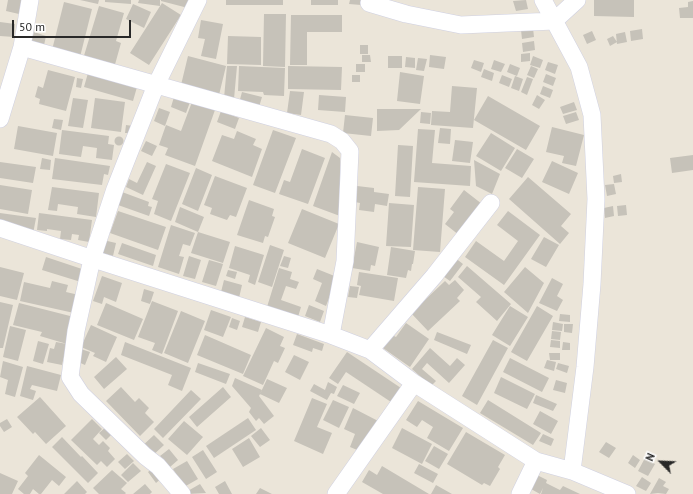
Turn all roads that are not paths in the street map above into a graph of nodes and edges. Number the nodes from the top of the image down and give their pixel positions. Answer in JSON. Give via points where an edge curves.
{"nodes":[{"id":1,"x":30,"y":0,"type":"edge"},
{"id":2,"x":198,"y":0,"type":"edge"},
{"id":3,"x":543,"y":0,"type":"edge"},
{"id":4,"x":577,"y":0,"type":"edge"},
{"id":5,"x":369,"y":3,"type":"dead end"},
{"id":6,"x":554,"y":21,"type":"junction"},
{"id":7,"x":22,"y":47,"type":"junction"},
{"id":8,"x":156,"y":85,"type":"junction"},
{"id":9,"x":0,"y":119,"type":"edge"},
{"id":10,"x":491,"y":203,"type":"dead end"},
{"id":11,"x":0,"y":228,"type":"edge"},
{"id":12,"x":92,"y":259,"type":"junction"},
{"id":13,"x":331,"y":335,"type":"junction"},
{"id":14,"x":370,"y":350,"type":"junction"},
{"id":15,"x":414,"y":383,"type":"junction"},
{"id":16,"x":536,"y":461,"type":"junction"},
{"id":17,"x":572,"y":471,"type":"junction"},
{"id":18,"x":182,"y":494,"type":"edge"},
{"id":19,"x":336,"y":494,"type":"edge"},
{"id":20,"x":520,"y":494,"type":"edge"},
{"id":21,"x":626,"y":494,"type":"edge"}],
"edges":[{"from":1,"to":7,"type":"street"},
{"from":2,"to":8,"type":"street"},
{"from":3,"to":6,"type":"street"},
{"from":4,"to":6,"type":"street"},
{"from":5,"to":6,"type":"street","via":[[406,14],[461,25]]},
{"from":6,"to":17,"type":"street","via":[[579,67],[592,116],[596,199],[585,367]]},
{"from":7,"to":8,"type":"street"},
{"from":7,"to":9,"type":"street"},
{"from":8,"to":12,"type":"street","via":[[115,189]]},
{"from":8,"to":13,"type":"street","via":[[331,134],[342,141],[350,151],[345,261]]},
{"from":10,"to":14,"type":"street","via":[[434,276]]},
{"from":11,"to":12,"type":"street"},
{"from":12,"to":13,"type":"street"},
{"from":12,"to":18,"type":"street","via":[[76,331],[70,377],[81,394],[158,466]]},
{"from":13,"to":14,"type":"street"},
{"from":14,"to":15,"type":"street"},
{"from":15,"to":16,"type":"street"},
{"from":15,"to":19,"type":"street"},
{"from":16,"to":17,"type":"street"},
{"from":16,"to":20,"type":"street"},
{"from":17,"to":21,"type":"street"}]}
